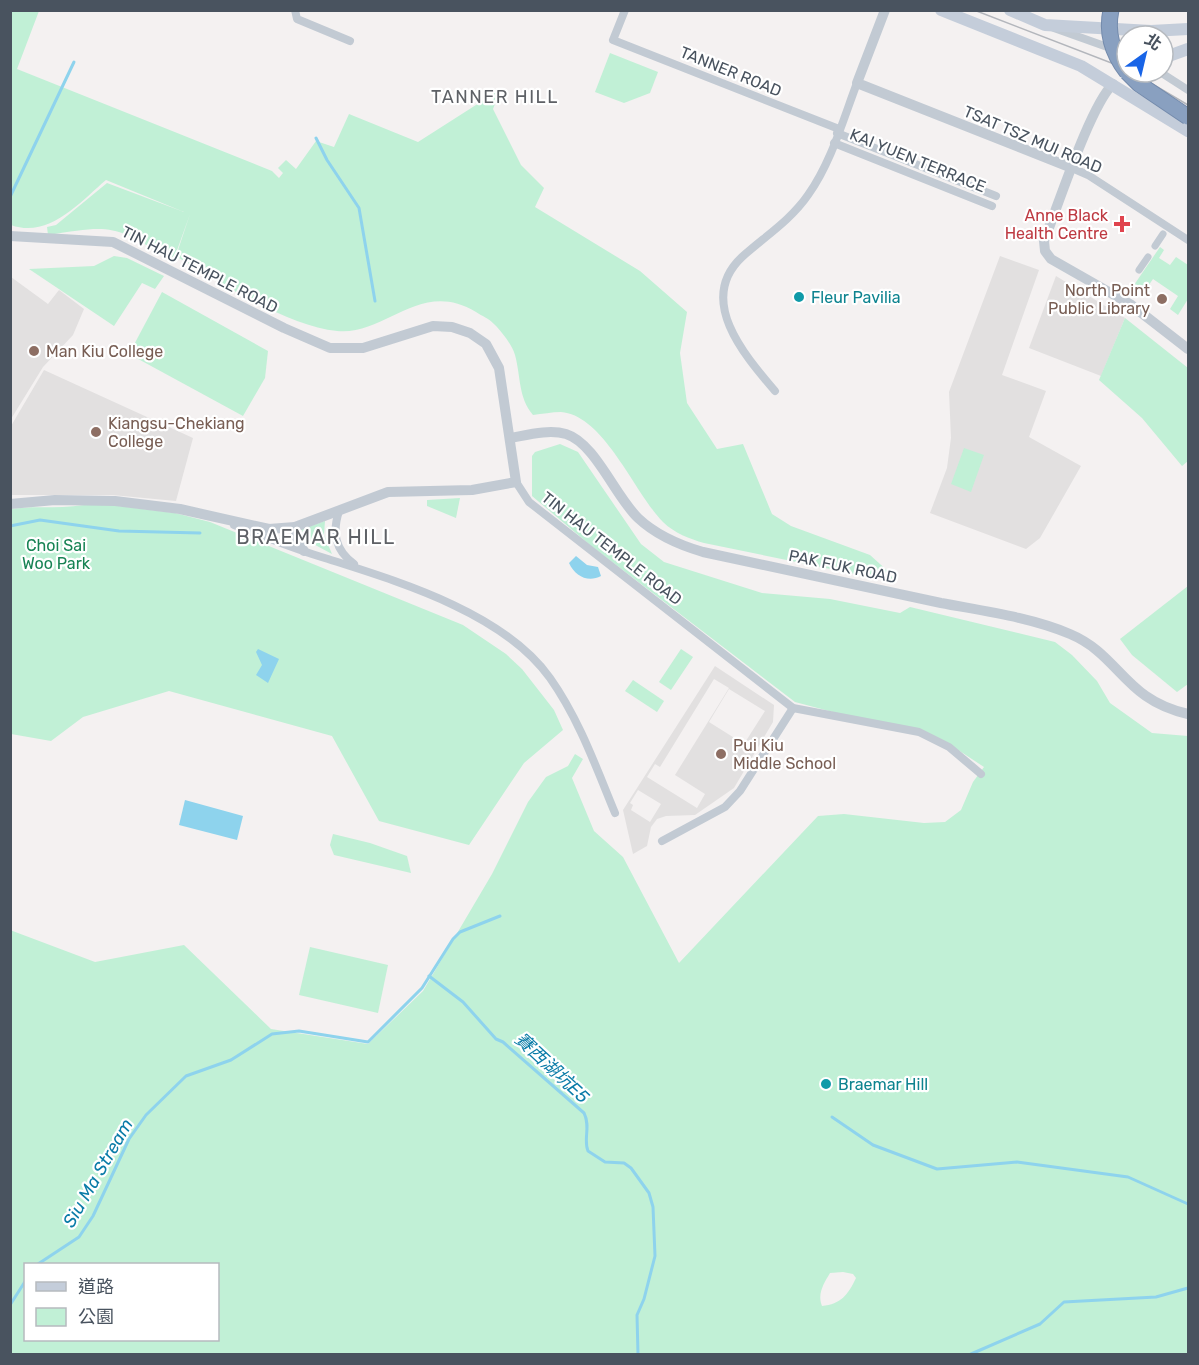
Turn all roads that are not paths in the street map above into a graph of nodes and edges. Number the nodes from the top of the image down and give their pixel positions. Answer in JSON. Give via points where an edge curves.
{"nodes":[{"id":1,"x":295,"y":10,"type":"edge"},
{"id":2,"x":625,"y":10,"type":"edge"},
{"id":3,"x":885,"y":10,"type":"edge"},
{"id":4,"x":941,"y":10,"type":"edge"},
{"id":5,"x":1010,"y":10,"type":"edge"},
{"id":6,"x":1111,"y":10,"type":"edge"},
{"id":7,"x":1045,"y":25,"type":"junction"},
{"id":8,"x":1188,"y":29,"type":"edge"},
{"id":9,"x":350,"y":40,"type":"dead end"},
{"id":10,"x":1115,"y":50,"type":"edge"},
{"id":11,"x":1115,"y":50,"type":"edge"},
{"id":12,"x":1175,"y":82,"type":"edge"},
{"id":13,"x":857,"y":83,"type":"junction"},
{"id":14,"x":1113,"y":84,"type":"junction"},
{"id":15,"x":1141,"y":84,"type":"edge"},
{"id":16,"x":1188,"y":90,"type":"edge"},
{"id":17,"x":1188,"y":117,"type":"edge"},
{"id":18,"x":838,"y":131,"type":"junction"},
{"id":19,"x":1188,"y":131,"type":"edge"},
{"id":20,"x":834,"y":143,"type":"junction"},
{"id":21,"x":1072,"y":168,"type":"junction"},
{"id":22,"x":996,"y":196,"type":"dead end"},
{"id":23,"x":992,"y":206,"type":"dead end"},
{"id":24,"x":1162,"y":234,"type":"dead end"},
{"id":25,"x":10,"y":236,"type":"edge"},
{"id":26,"x":1188,"y":240,"type":"edge"},
{"id":27,"x":1155,"y":246,"type":"dead end"},
{"id":28,"x":1148,"y":257,"type":"dead end"},
{"id":29,"x":1139,"y":270,"type":"dead end"},
{"id":30,"x":1187,"y":345,"type":"edge"},
{"id":31,"x":775,"y":391,"type":"dead end"},
{"id":32,"x":510,"y":438,"type":"junction"},
{"id":33,"x":516,"y":482,"type":"junction"},
{"id":34,"x":10,"y":504,"type":"edge"},
{"id":35,"x":339,"y":511,"type":"junction"},
{"id":36,"x":215,"y":518,"type":"junction"},
{"id":37,"x":295,"y":527,"type":"junction"},
{"id":38,"x":304,"y":551,"type":"junction"},
{"id":39,"x":359,"y":568,"type":"junction"},
{"id":40,"x":793,"y":708,"type":"junction"},
{"id":41,"x":1183,"y":713,"type":"edge"},
{"id":42,"x":981,"y":774,"type":"dead end"},
{"id":43,"x":615,"y":813,"type":"dead end"},
{"id":44,"x":662,"y":842,"type":"dead end"}],
"edges":[{"from":1,"to":9,"type":"street","via":[[297,18]]},
{"from":2,"to":18,"type":"street","name":"TANNER ROAD","via":[[613,40]]},
{"from":3,"to":13,"type":"street"},
{"from":4,"to":14,"type":"main road","via":[[1082,66]]},
{"from":5,"to":7,"type":"main road"},
{"from":6,"to":11,"type":"highway","bridge":true,"via":[[1109,24]]},
{"from":7,"to":8,"type":"main road","via":[[1151,32]]},
{"from":7,"to":10,"type":"street"},
{"from":12,"to":16,"type":"street"},
{"from":13,"to":18,"type":"street"},
{"from":13,"to":21,"type":"street","name":"TSAT TSZ MUI ROAD"},
{"from":14,"to":19,"type":"main road"},
{"from":14,"to":21,"type":"street","via":[[1102,95]]},
{"from":15,"to":17,"type":"highway","bridge":true},
{"from":18,"to":20,"type":"street"},
{"from":18,"to":22,"type":"street","name":"TANNER ROAD"},
{"from":20,"to":23,"type":"street","name":"KAI YUEN TERRACE"},
{"from":20,"to":31,"type":"street","via":[[809,195],[733,267],[724,288],[726,317],[736,342]]},
{"from":21,"to":26,"type":"street","name":"TSAT TSZ MUI ROAD"},
{"from":21,"to":30,"type":"street","via":[[1044,241],[1045,251],[1051,259],[1116,294]]},
{"from":24,"to":27,"type":"street"},
{"from":25,"to":32,"type":"street","name":"TIN HAU TEMPLE ROAD","via":[[113,242],[330,348],[363,348],[433,326],[461,329],[486,344],[496,360]]},
{"from":28,"to":29,"type":"street"},
{"from":32,"to":33,"type":"street","name":"TIN HAU TEMPLE ROAD"},
{"from":32,"to":41,"type":"street","name":"PAK FUK ROAD","via":[[558,432],[577,440],[637,517],[664,537],[703,552],[1049,627],[1096,650],[1144,698]]},
{"from":33,"to":35,"type":"street","via":[[472,490],[388,492]]},
{"from":33,"to":40,"type":"street","name":"TIN HAU TEMPLE ROAD","via":[[529,502]]},
{"from":34,"to":36,"type":"street","via":[[115,501],[180,509]]},
{"from":35,"to":37,"type":"street"},
{"from":35,"to":39,"type":"street","via":[[336,542],[346,558]]},
{"from":36,"to":37,"type":"street","via":[[260,529]]},
{"from":36,"to":38,"type":"street"},
{"from":37,"to":38,"type":"street"},
{"from":38,"to":39,"type":"street"},
{"from":39,"to":43,"type":"street","via":[[477,617],[528,654],[549,677],[574,718]]},
{"from":40,"to":42,"type":"street","name":"TIN HAU TEMPLE ROAD","via":[[919,732],[956,751]]},
{"from":40,"to":44,"type":"street","via":[[740,791],[725,807]]}]}
